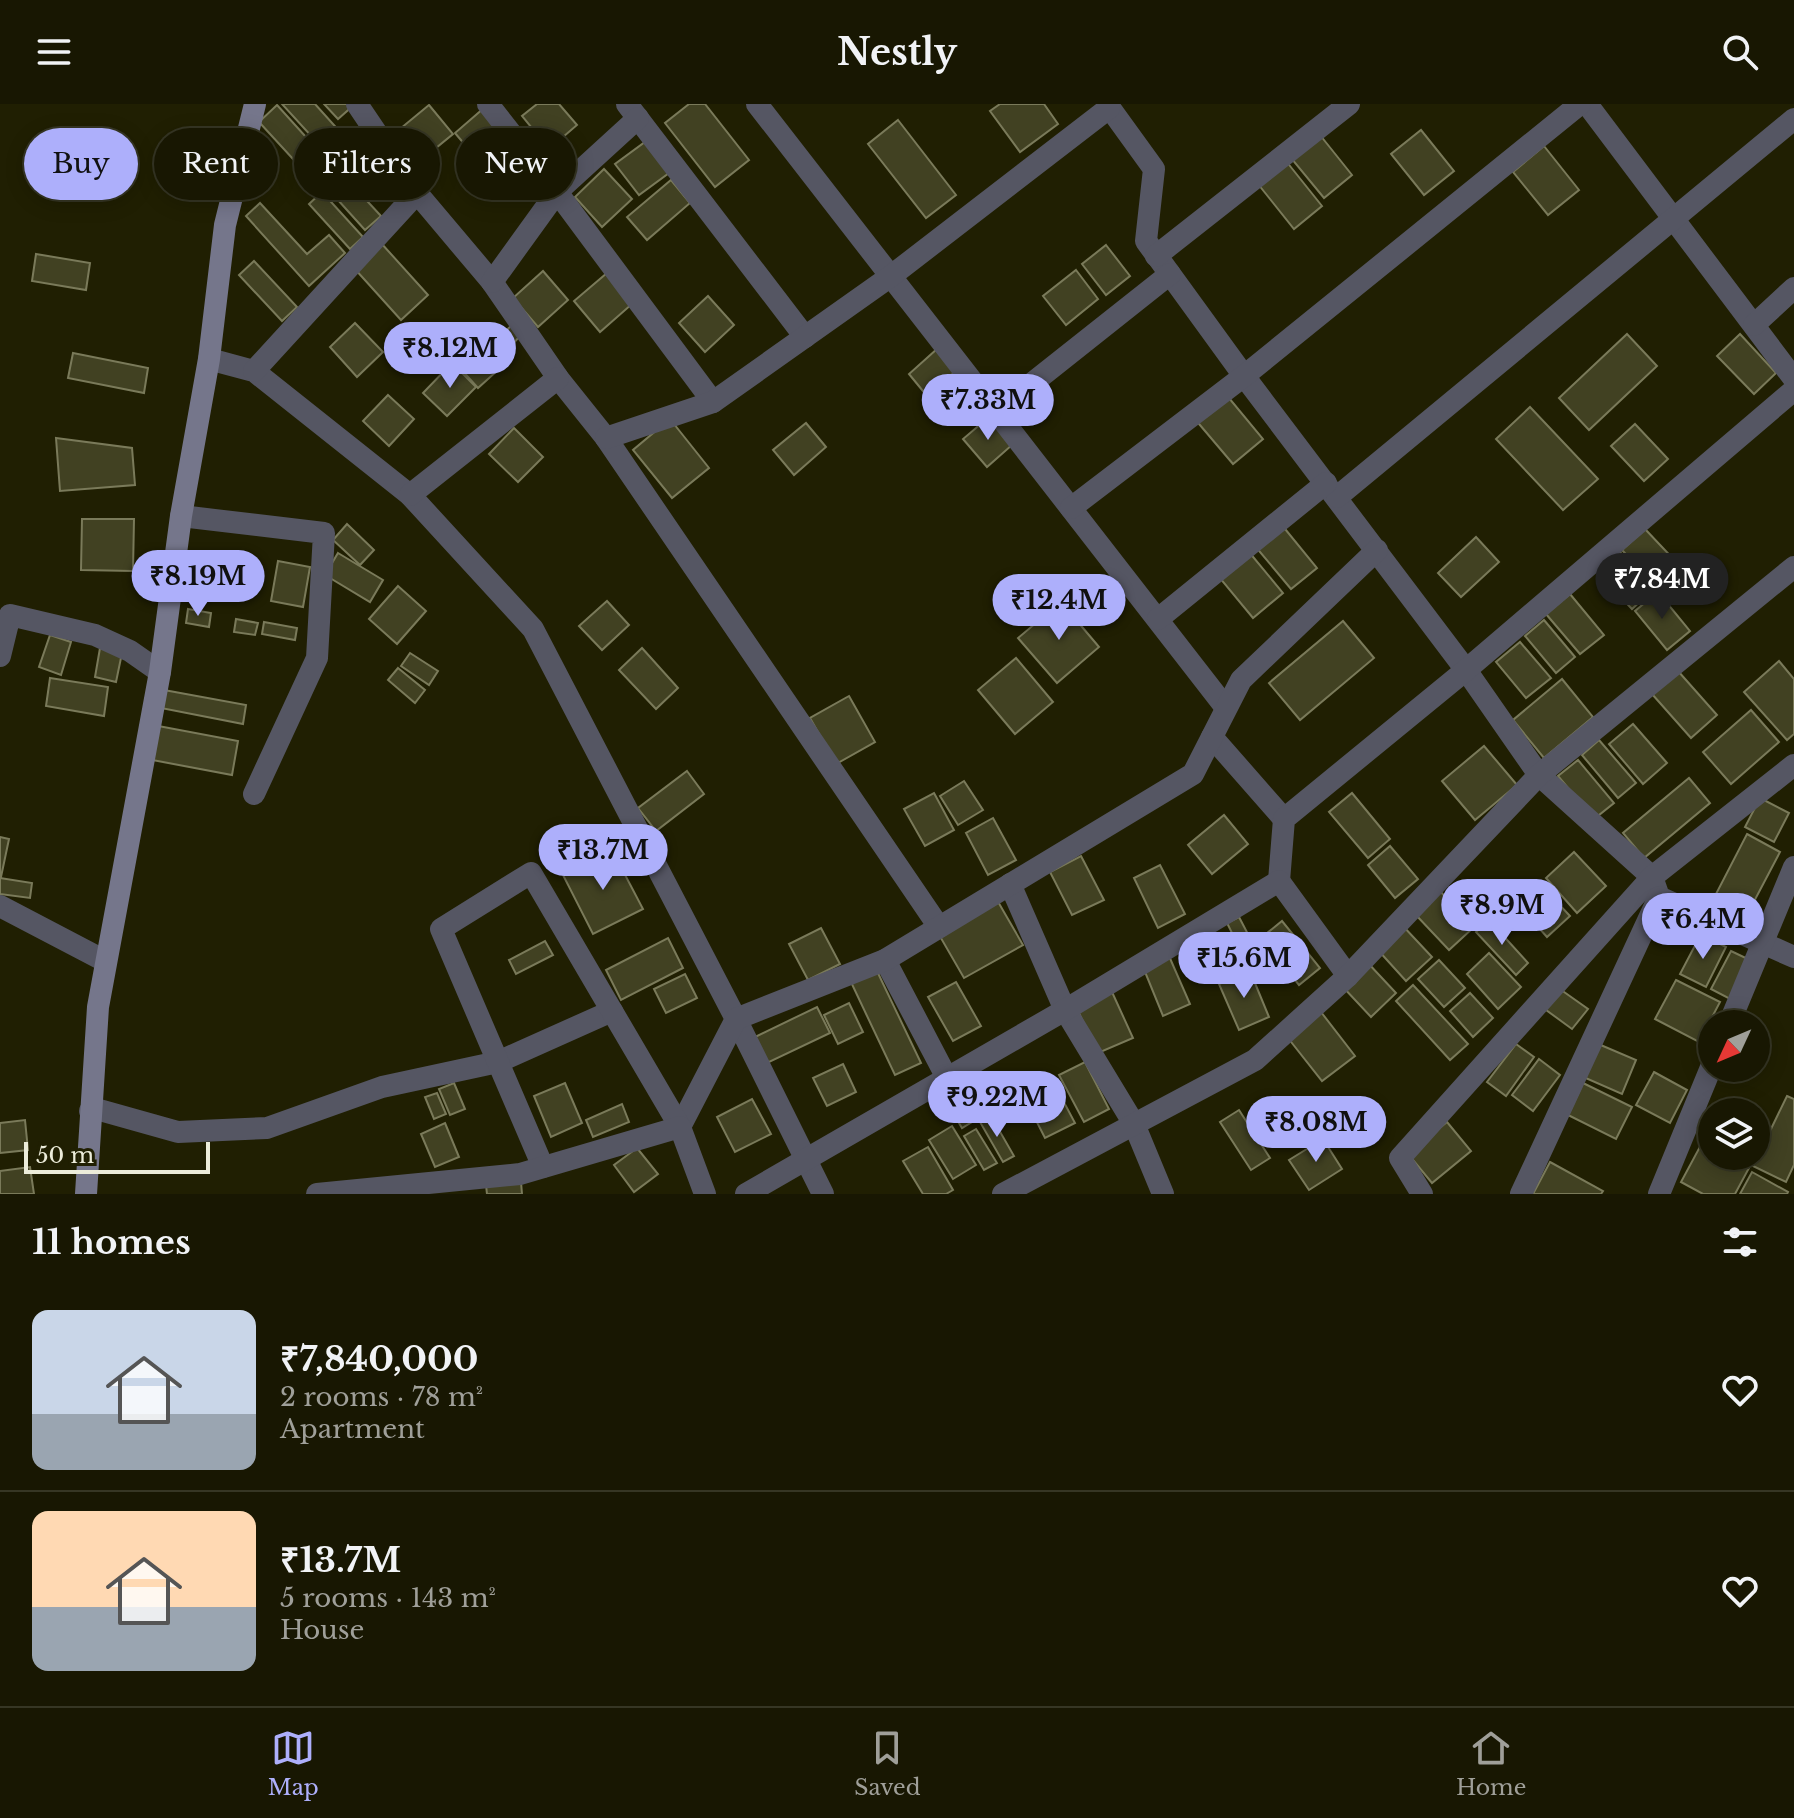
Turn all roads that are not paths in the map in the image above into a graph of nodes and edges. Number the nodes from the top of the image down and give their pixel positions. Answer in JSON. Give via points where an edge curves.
{"nodes":[{"id":1,"x":255,"y":104,"type":"edge"},
{"id":2,"x":357,"y":104,"type":"edge"},
{"id":3,"x":488,"y":104,"type":"edge"},
{"id":4,"x":1349,"y":104,"type":"edge"},
{"id":5,"x":1580,"y":104,"type":"edge"},
{"id":6,"x":1587,"y":104,"type":"edge"},
{"id":7,"x":759,"y":105,"type":"edge"},
{"id":8,"x":1108,"y":106,"type":"edge"},
{"id":9,"x":632,"y":111,"type":"edge"},
{"id":10,"x":1794,"y":119,"type":"edge"},
{"id":11,"x":373,"y":128,"type":"edge"},
{"id":12,"x":507,"y":128,"type":"edge"},
{"id":13,"x":576,"y":171,"type":"edge"},
{"id":14,"x":411,"y":200,"type":"edge"},
{"id":15,"x":423,"y":200,"type":"edge"},
{"id":16,"x":551,"y":200,"type":"edge"},
{"id":17,"x":563,"y":200,"type":"edge"},
{"id":18,"x":1674,"y":219,"type":"junction"},
{"id":19,"x":1156,"y":256,"type":"junction"},
{"id":20,"x":1170,"y":274,"type":"junction"},
{"id":21,"x":891,"y":276,"type":"junction"},
{"id":22,"x":492,"y":282,"type":"junction"},
{"id":23,"x":1794,"y":288,"type":"edge"},
{"id":24,"x":1754,"y":325,"type":"junction"},
{"id":25,"x":805,"y":337,"type":"junction"},
{"id":26,"x":209,"y":359,"type":"junction"},
{"id":27,"x":254,"y":371,"type":"junction"},
{"id":28,"x":1244,"y":376,"type":"junction"},
{"id":29,"x":558,"y":378,"type":"junction"},
{"id":30,"x":1794,"y":379,"type":"edge"},
{"id":31,"x":1794,"y":390,"type":"edge"},
{"id":32,"x":713,"y":402,"type":"junction"},
{"id":33,"x":996,"y":412,"type":"junction"},
{"id":34,"x":606,"y":438,"type":"junction"},
{"id":35,"x":1331,"y":490,"type":"junction"},
{"id":36,"x":410,"y":495,"type":"junction"},
{"id":37,"x":1071,"y":508,"type":"junction"},
{"id":38,"x":181,"y":516,"type":"junction"},
{"id":39,"x":1377,"y":550,"type":"junction"},
{"id":40,"x":1794,"y":567,"type":"edge"},
{"id":41,"x":1158,"y":619,"type":"junction"},
{"id":42,"x":0,"y":656,"type":"edge"},
{"id":43,"x":1466,"y":670,"type":"junction"},
{"id":44,"x":160,"y":672,"type":"junction"},
{"id":45,"x":1226,"y":708,"type":"junction"},
{"id":46,"x":1212,"y":737,"type":"junction"},
{"id":47,"x":1794,"y":765,"type":"edge"},
{"id":48,"x":1539,"y":775,"type":"junction"},
{"id":49,"x":254,"y":794,"type":"dead end"},
{"id":50,"x":1284,"y":819,"type":"junction"},
{"id":51,"x":1794,"y":867,"type":"edge"},
{"id":52,"x":1279,"y":881,"type":"junction"},
{"id":53,"x":1010,"y":884,"type":"junction"},
{"id":54,"x":1656,"y":887,"type":"junction"},
{"id":55,"x":0,"y":906,"type":"edge"},
{"id":56,"x":939,"y":927,"type":"junction"},
{"id":57,"x":1762,"y":943,"type":"junction"},
{"id":58,"x":1794,"y":957,"type":"edge"},
{"id":59,"x":885,"y":960,"type":"junction"},
{"id":60,"x":105,"y":961,"type":"junction"},
{"id":61,"x":1348,"y":976,"type":"junction"},
{"id":62,"x":1065,"y":1010,"type":"junction"},
{"id":63,"x":1735,"y":1010,"type":"edge"},
{"id":64,"x":612,"y":1011,"type":"junction"},
{"id":65,"x":736,"y":1019,"type":"junction"},
{"id":66,"x":498,"y":1062,"type":"junction"},
{"id":67,"x":947,"y":1078,"type":"junction"},
{"id":68,"x":1705,"y":1082,"type":"edge"},
{"id":69,"x":90,"y":1111,"type":"junction"},
{"id":70,"x":1134,"y":1124,"type":"junction"},
{"id":71,"x":680,"y":1127,"type":"junction"},
{"id":72,"x":805,"y":1160,"type":"junction"},
{"id":73,"x":543,"y":1167,"type":"junction"},
{"id":74,"x":344,"y":1193,"type":"edge"},
{"id":75,"x":86,"y":1194,"type":"edge"},
{"id":76,"x":317,"y":1194,"type":"edge"},
{"id":77,"x":705,"y":1194,"type":"edge"},
{"id":78,"x":746,"y":1194,"type":"edge"},
{"id":79,"x":823,"y":1194,"type":"edge"},
{"id":80,"x":1003,"y":1194,"type":"edge"},
{"id":81,"x":1163,"y":1194,"type":"edge"},
{"id":82,"x":1422,"y":1194,"type":"edge"},
{"id":83,"x":1521,"y":1194,"type":"edge"},
{"id":84,"x":1659,"y":1194,"type":"edge"}],
"edges":[{"from":1,"to":26,"type":"main road","via":[[225,225]]},
{"from":2,"to":11,"type":"street"},
{"from":3,"to":12,"type":"street"},
{"from":4,"to":19,"type":"street"},
{"from":5,"to":28,"type":"street"},
{"from":6,"to":18,"type":"street"},
{"from":7,"to":21,"type":"street"},
{"from":8,"to":19,"type":"street","via":[[1154,169],[1146,241]]},
{"from":8,"to":21,"type":"street"},
{"from":9,"to":13,"type":"street"},
{"from":9,"to":25,"type":"street"},
{"from":10,"to":18,"type":"street"},
{"from":14,"to":27,"type":"street"},
{"from":15,"to":22,"type":"street"},
{"from":16,"to":22,"type":"street"},
{"from":17,"to":32,"type":"street"},
{"from":18,"to":24,"type":"street"},
{"from":18,"to":35,"type":"street"},
{"from":19,"to":20,"type":"street"},
{"from":20,"to":28,"type":"street"},
{"from":20,"to":33,"type":"street"},
{"from":21,"to":25,"type":"street"},
{"from":21,"to":33,"type":"street"},
{"from":22,"to":29,"type":"street"},
{"from":23,"to":24,"type":"street"},
{"from":24,"to":30,"type":"street"},
{"from":25,"to":32,"type":"street"},
{"from":26,"to":27,"type":"street"},
{"from":26,"to":38,"type":"main road"},
{"from":27,"to":36,"type":"street"},
{"from":28,"to":35,"type":"street"},
{"from":28,"to":37,"type":"street"},
{"from":29,"to":34,"type":"street"},
{"from":29,"to":36,"type":"street"},
{"from":31,"to":43,"type":"street"},
{"from":32,"to":34,"type":"street"},
{"from":33,"to":37,"type":"street"},
{"from":34,"to":56,"type":"street"},
{"from":35,"to":39,"type":"street"},
{"from":35,"to":41,"type":"street"},
{"from":36,"to":65,"type":"street","via":[[533,629]]},
{"from":37,"to":41,"type":"street"},
{"from":38,"to":44,"type":"main road"},
{"from":38,"to":49,"type":"street","via":[[324,533],[317,658]]},
{"from":39,"to":43,"type":"street"},
{"from":39,"to":45,"type":"street","via":[[1241,680]]},
{"from":40,"to":48,"type":"street"},
{"from":41,"to":45,"type":"street"},
{"from":42,"to":44,"type":"street","via":[[10,615],[95,635]]},
{"from":43,"to":48,"type":"street"},
{"from":43,"to":50,"type":"street"},
{"from":44,"to":60,"type":"main road"},
{"from":45,"to":46,"type":"street"},
{"from":46,"to":50,"type":"street"},
{"from":46,"to":53,"type":"street","via":[[1193,774]]},
{"from":47,"to":54,"type":"street"},
{"from":48,"to":54,"type":"street"},
{"from":48,"to":61,"type":"street"},
{"from":50,"to":52,"type":"street"},
{"from":51,"to":57,"type":"street"},
{"from":52,"to":61,"type":"street"},
{"from":52,"to":62,"type":"street"},
{"from":53,"to":56,"type":"street"},
{"from":53,"to":62,"type":"street"},
{"from":54,"to":57,"type":"street"},
{"from":54,"to":82,"type":"street","via":[[1400,1158]]},
{"from":54,"to":83,"type":"street"},
{"from":55,"to":60,"type":"street"},
{"from":56,"to":59,"type":"street"},
{"from":57,"to":58,"type":"street"},
{"from":57,"to":63,"type":"street"},
{"from":59,"to":65,"type":"street"},
{"from":59,"to":67,"type":"street"},
{"from":60,"to":69,"type":"main road"},
{"from":61,"to":70,"type":"street","via":[[1255,1060]]},
{"from":62,"to":67,"type":"street"},
{"from":62,"to":70,"type":"street"},
{"from":64,"to":66,"type":"street"},
{"from":64,"to":66,"type":"street","via":[[531,873],[441,929]]},
{"from":64,"to":71,"type":"street"},
{"from":65,"to":71,"type":"street"},
{"from":65,"to":72,"type":"street"},
{"from":66,"to":69,"type":"street","via":[[382,1087],[267,1128],[178,1132]]},
{"from":66,"to":73,"type":"street"},
{"from":67,"to":72,"type":"street"},
{"from":68,"to":84,"type":"street"},
{"from":69,"to":75,"type":"main road"},
{"from":70,"to":80,"type":"street"},
{"from":70,"to":81,"type":"street"},
{"from":71,"to":73,"type":"street"},
{"from":71,"to":77,"type":"street"},
{"from":72,"to":78,"type":"street"},
{"from":72,"to":79,"type":"street"},
{"from":73,"to":74,"type":"street"},
{"from":74,"to":76,"type":"street"}]}
